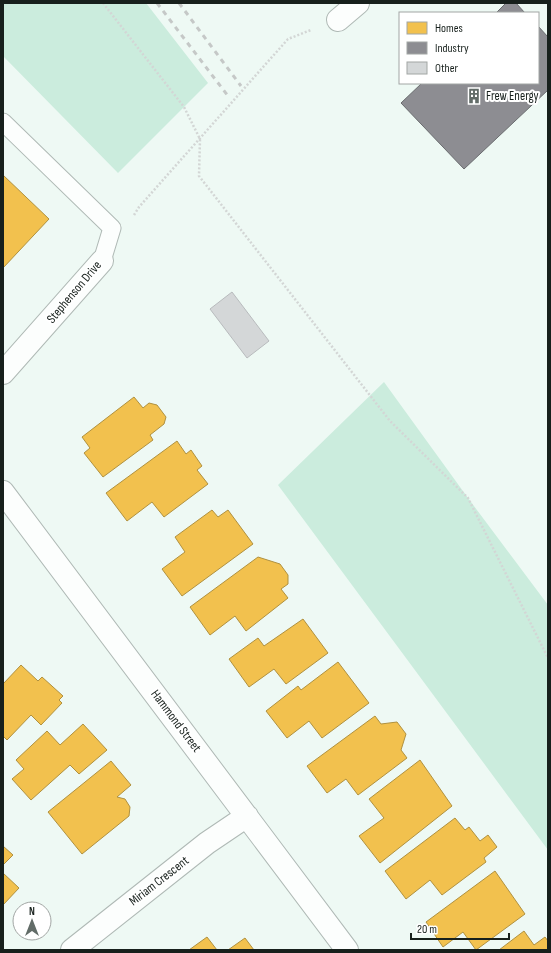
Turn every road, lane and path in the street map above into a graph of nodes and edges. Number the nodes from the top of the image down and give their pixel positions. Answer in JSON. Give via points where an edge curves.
{"nodes":[{"id":1,"x":103,"y":3,"type":"edge"},
{"id":2,"x":358,"y":3,"type":"edge"},
{"id":3,"x":338,"y":20,"type":"joint"},
{"id":4,"x":3,"y":122,"type":"edge"},
{"id":5,"x":200,"y":139,"type":"junction"},
{"id":6,"x":131,"y":219,"type":"dead end"},
{"id":7,"x":102,"y":261,"type":"joint"},
{"id":8,"x":3,"y":373,"type":"edge"},
{"id":9,"x":3,"y":492,"type":"edge"},
{"id":10,"x":548,"y":658,"type":"edge"},
{"id":11,"x":247,"y":816,"type":"junction"},
{"id":12,"x":72,"y":950,"type":"edge"},
{"id":13,"x":347,"y":950,"type":"edge"}],
"edges":[{"from":1,"to":5,"type":"path","via":[[184,107]]},
{"from":2,"to":3,"type":"street"},
{"from":3,"to":5,"type":"path","via":[[288,39]]},
{"from":4,"to":7,"type":"lane","name":"Stephenson Drive","via":[[112,228]]},
{"from":5,"to":6,"type":"path"},
{"from":5,"to":10,"type":"path","via":[[199,176],[390,421],[468,498]]},
{"from":7,"to":8,"type":"street","name":"Stephenson Drive"},
{"from":9,"to":11,"type":"street","name":"Hammond Street"},
{"from":11,"to":12,"type":"street","name":"Miriam Crescent","via":[[207,843]]},
{"from":11,"to":13,"type":"street","name":"Hammond Street"}]}
